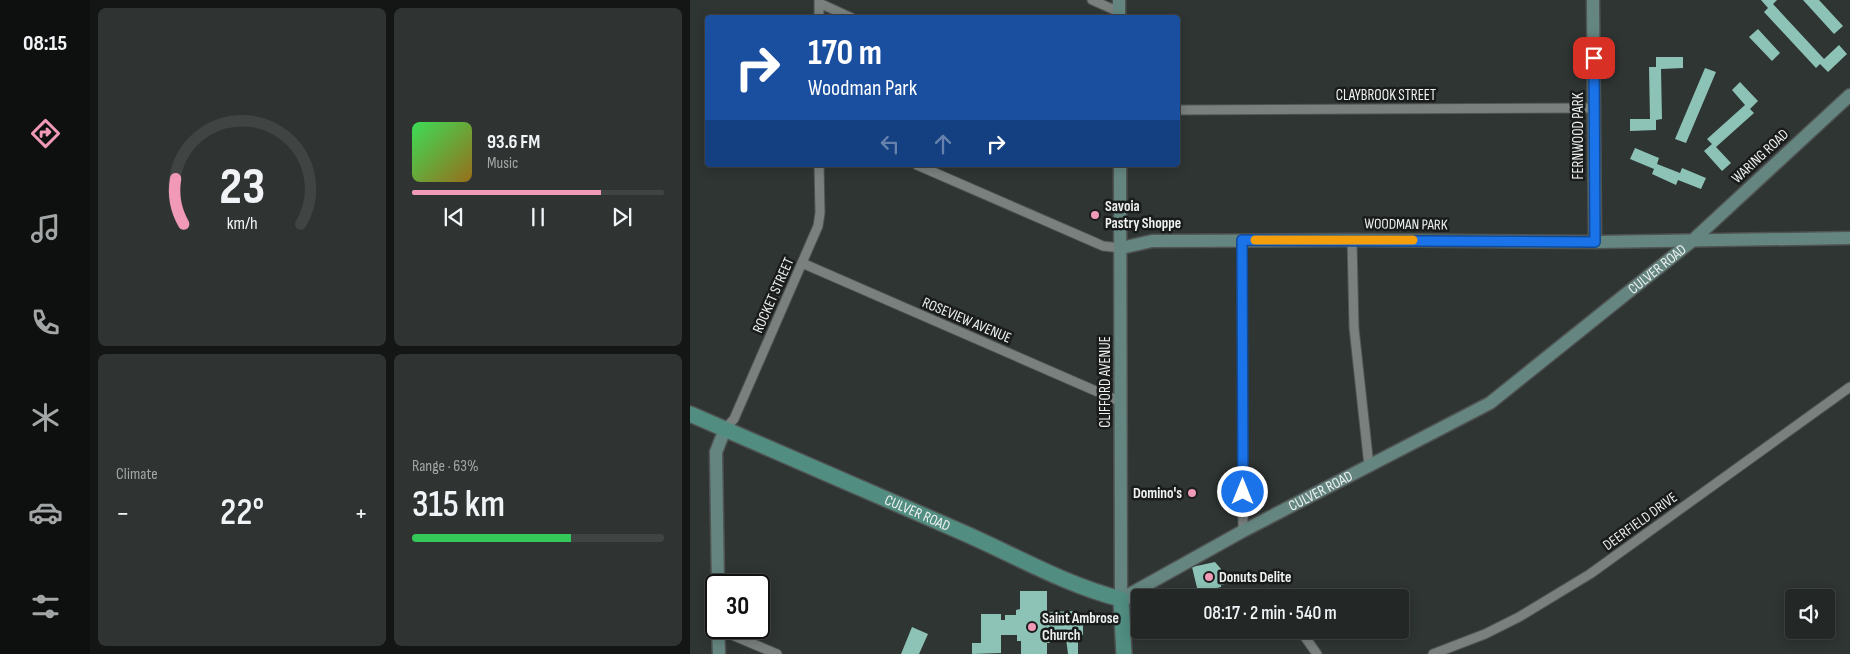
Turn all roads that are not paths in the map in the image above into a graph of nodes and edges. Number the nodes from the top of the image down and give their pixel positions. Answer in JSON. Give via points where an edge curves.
{"nodes":[{"id":1,"x":1092,"y":0,"type":"edge"},
{"id":2,"x":1593,"y":0,"type":"edge"},
{"id":3,"x":819,"y":2,"type":"edge"},
{"id":4,"x":1119,"y":10,"type":"edge"},
{"id":5,"x":819,"y":15,"type":"edge"},
{"id":6,"x":846,"y":15,"type":"edge"},
{"id":7,"x":1850,"y":95,"type":"edge"},
{"id":8,"x":1594,"y":108,"type":"junction"},
{"id":9,"x":1180,"y":110,"type":"edge"},
{"id":10,"x":819,"y":167,"type":"edge"},
{"id":11,"x":922,"y":167,"type":"edge"},
{"id":12,"x":1120,"y":167,"type":"edge"},
{"id":13,"x":1850,"y":238,"type":"edge"},
{"id":14,"x":1242,"y":240,"type":"junction"},
{"id":15,"x":1352,"y":240,"type":"junction"},
{"id":16,"x":1692,"y":241,"type":"junction"},
{"id":17,"x":1595,"y":242,"type":"junction"},
{"id":18,"x":1121,"y":248,"type":"junction"},
{"id":19,"x":802,"y":263,"type":"junction"},
{"id":20,"x":1850,"y":387,"type":"edge"},
{"id":21,"x":1121,"y":402,"type":"junction"},
{"id":22,"x":690,"y":414,"type":"edge"},
{"id":23,"x":725,"y":429,"type":"junction"},
{"id":24,"x":1370,"y":466,"type":"junction"},
{"id":25,"x":1243,"y":531,"type":"junction"},
{"id":26,"x":718,"y":574,"type":"edge"},
{"id":27,"x":1121,"y":599,"type":"junction"},
{"id":28,"x":1131,"y":599,"type":"edge"},
{"id":29,"x":718,"y":639,"type":"edge"},
{"id":30,"x":743,"y":639,"type":"edge"},
{"id":31,"x":1306,"y":639,"type":"edge"},
{"id":32,"x":719,"y":654,"type":"edge"},
{"id":33,"x":777,"y":654,"type":"edge"},
{"id":34,"x":1124,"y":654,"type":"edge"},
{"id":35,"x":1317,"y":654,"type":"edge"},
{"id":36,"x":1433,"y":654,"type":"edge"}],
"edges":[{"from":1,"to":4,"type":"street"},
{"from":2,"to":8,"type":"main road","name":"FERNWOOD PARK"},
{"from":3,"to":5,"type":"street"},
{"from":3,"to":6,"type":"street"},
{"from":7,"to":16,"type":"main road","name":"WARING ROAD"},
{"from":8,"to":9,"type":"street","name":"CLAYBROOK STREET"},
{"from":8,"to":17,"type":"main road","name":"FERNWOOD PARK"},
{"from":10,"to":19,"type":"street","name":"ROCKET STREET","via":[[819,220]]},
{"from":11,"to":18,"type":"street","via":[[1103,246]]},
{"from":12,"to":18,"type":"main road","name":"CLIFFORD AVENUE"},
{"from":13,"to":16,"type":"main road","name":"CULVER ROAD"},
{"from":14,"to":15,"type":"main road","name":"WOODMAN PARK"},
{"from":14,"to":18,"type":"main road","name":"WOODMAN PARK","via":[[1152,241]]},
{"from":14,"to":25,"type":"street"},
{"from":15,"to":17,"type":"main road","name":"WOODMAN PARK"},
{"from":15,"to":24,"type":"street","via":[[1354,328]]},
{"from":16,"to":17,"type":"main road","name":"WOODMAN PARK"},
{"from":16,"to":24,"type":"main road","name":"CULVER ROAD","via":[[1490,403]]},
{"from":18,"to":21,"type":"main road","name":"CLIFFORD AVENUE"},
{"from":19,"to":21,"type":"street","name":"ROSEVIEW AVENUE"},
{"from":19,"to":23,"type":"street","name":"ROCKET STREET","via":[[734,419]]},
{"from":20,"to":36,"type":"street","name":"DEERFIELD DRIVE","via":[[1583,579],[1485,634]]},
{"from":21,"to":27,"type":"main road","name":"CLIFFORD AVENUE"},
{"from":22,"to":23,"type":"main road","name":"CULVER ROAD"},
{"from":23,"to":26,"type":"main road","via":[[716,452]]},
{"from":23,"to":27,"type":"main road","name":"CULVER ROAD","via":[[1070,582]]},
{"from":24,"to":25,"type":"main road","name":"CULVER ROAD"},
{"from":25,"to":27,"type":"main road","name":"CULVER ROAD"},
{"from":27,"to":28,"type":"street"},
{"from":27,"to":34,"type":"main road"},
{"from":29,"to":32,"type":"main road"},
{"from":30,"to":33,"type":"street"},
{"from":31,"to":35,"type":"street"}]}
